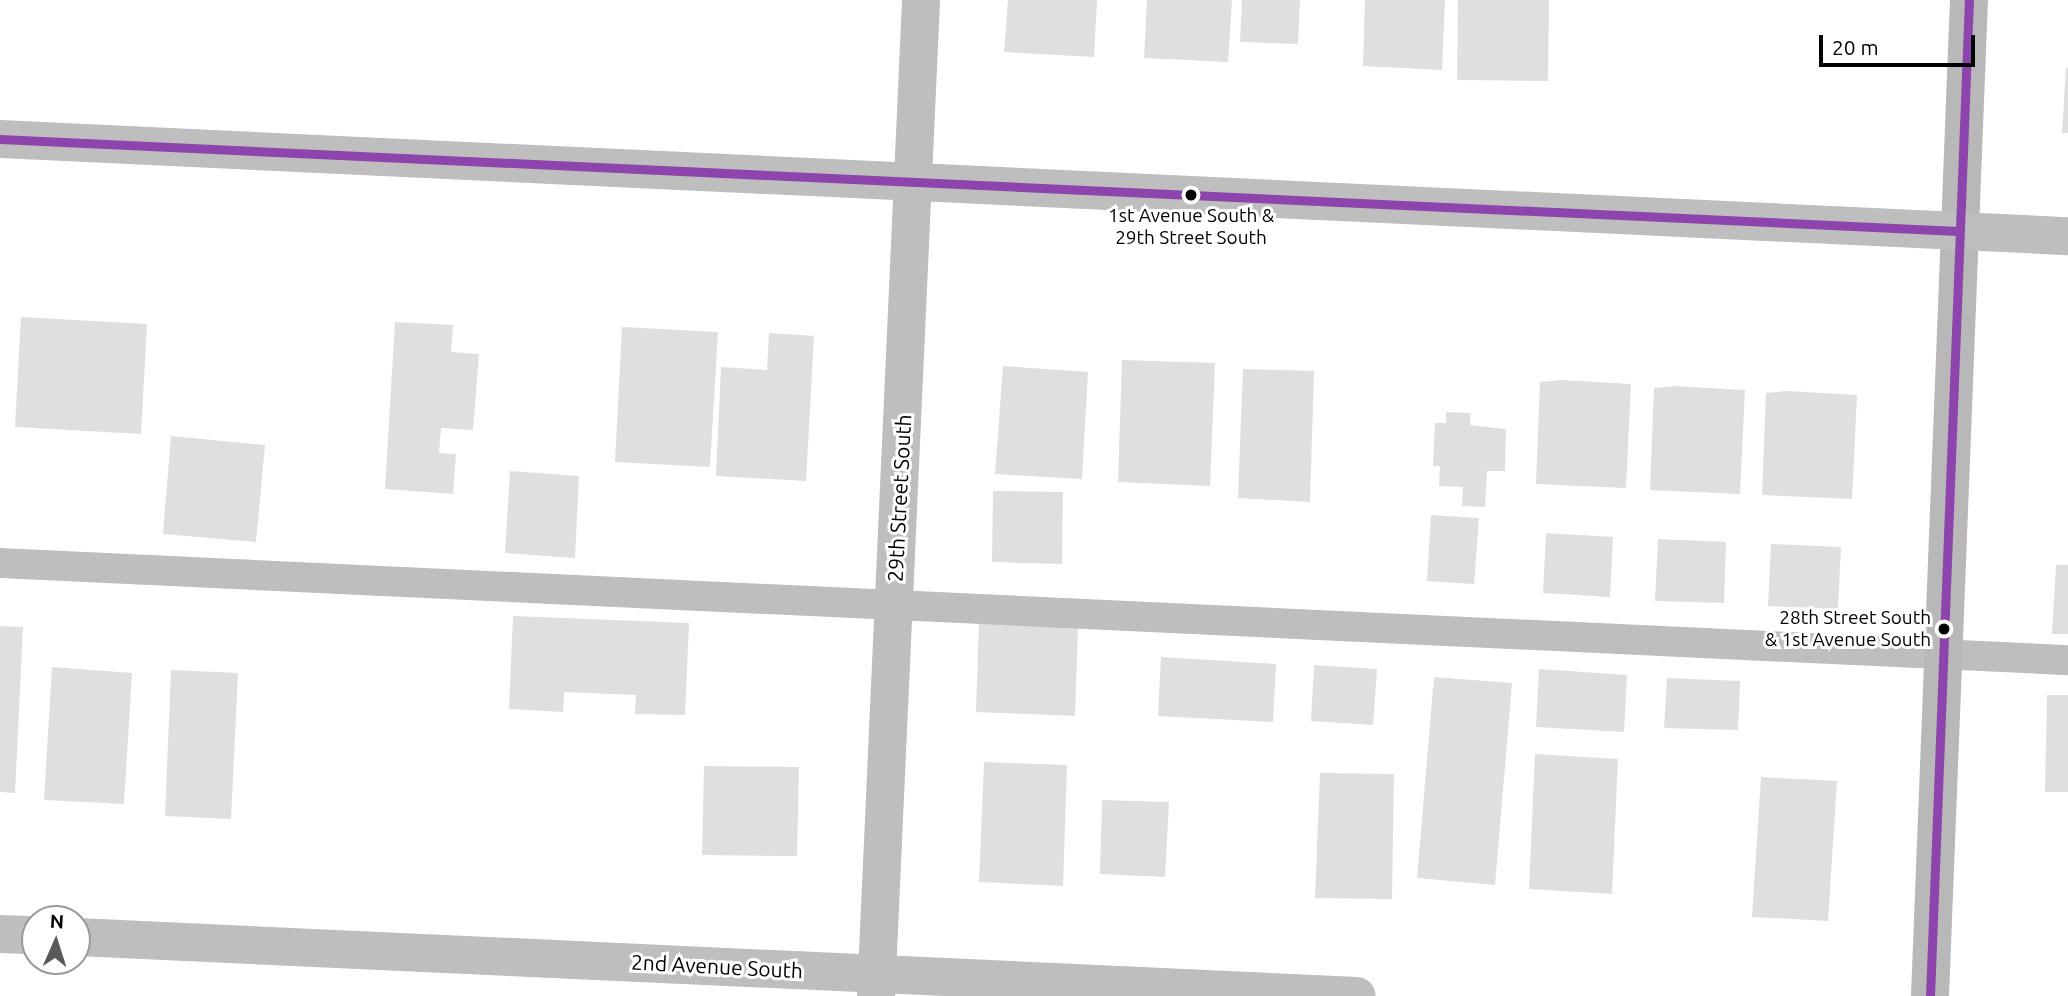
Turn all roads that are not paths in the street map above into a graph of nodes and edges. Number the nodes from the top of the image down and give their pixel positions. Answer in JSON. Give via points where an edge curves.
{"nodes":[{"id":1,"x":921,"y":0,"type":"edge"},
{"id":2,"x":1969,"y":0,"type":"edge"},
{"id":3,"x":0,"y":139,"type":"edge"},
{"id":4,"x":914,"y":181,"type":"junction"},
{"id":5,"x":1958,"y":231,"type":"junction"},
{"id":6,"x":2068,"y":236,"type":"edge"},
{"id":7,"x":0,"y":563,"type":"edge"},
{"id":8,"x":894,"y":605,"type":"junction"},
{"id":9,"x":1942,"y":654,"type":"junction"},
{"id":10,"x":2068,"y":660,"type":"edge"},
{"id":11,"x":0,"y":934,"type":"edge"},
{"id":12,"x":21,"y":935,"type":"edge"},
{"id":13,"x":91,"y":938,"type":"edge"},
{"id":14,"x":876,"y":985,"type":"edge"},
{"id":15,"x":1357,"y":996,"type":"edge"},
{"id":16,"x":1930,"y":996,"type":"edge"}],
"edges":[{"from":1,"to":4,"type":"street","name":"29th Street South"},
{"from":2,"to":5,"type":"street"},
{"from":3,"to":4,"type":"street"},
{"from":4,"to":5,"type":"street"},
{"from":4,"to":8,"type":"street","name":"29th Street South"},
{"from":5,"to":6,"type":"street"},
{"from":5,"to":9,"type":"street"},
{"from":7,"to":8,"type":"lane"},
{"from":8,"to":9,"type":"lane"},
{"from":8,"to":14,"type":"street","name":"29th Street South"},
{"from":9,"to":10,"type":"lane"},
{"from":9,"to":16,"type":"street"},
{"from":11,"to":12,"type":"street"},
{"from":13,"to":14,"type":"street","name":"2nd Avenue South"},
{"from":14,"to":15,"type":"street","name":"2nd Avenue South"}]}
